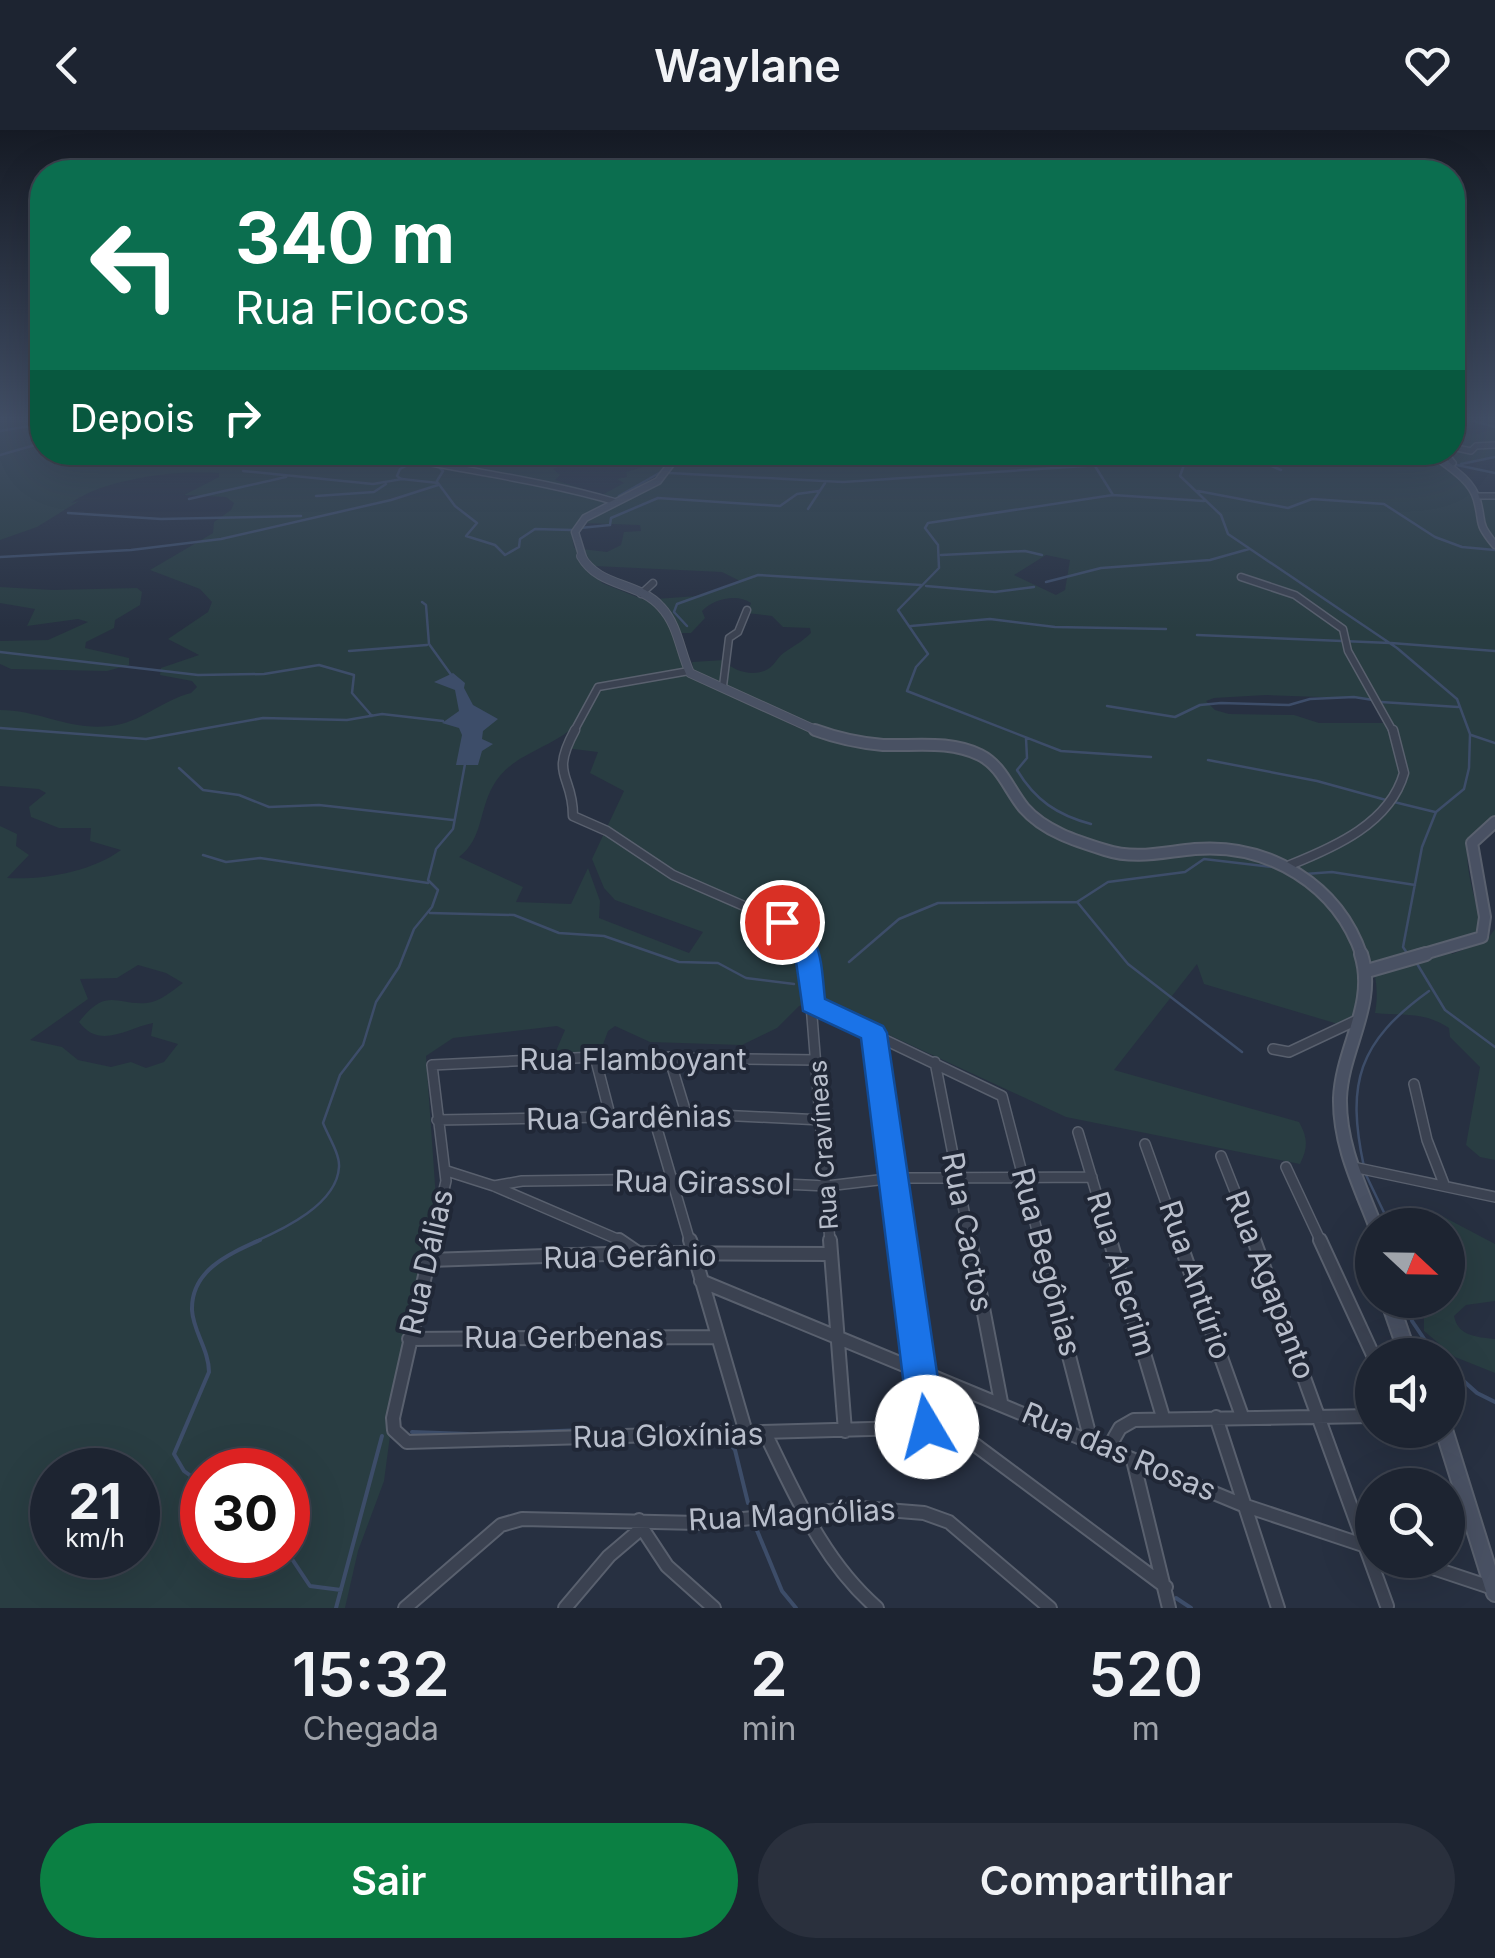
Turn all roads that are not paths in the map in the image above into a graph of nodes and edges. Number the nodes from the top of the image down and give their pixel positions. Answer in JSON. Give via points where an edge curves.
{"nodes":[{"id":1,"x":577,"y":490,"type":"edge"},
{"id":2,"x":596,"y":490,"type":"edge"},
{"id":3,"x":641,"y":490,"type":"edge"},
{"id":4,"x":1471,"y":490,"type":"edge"},
{"id":5,"x":1476,"y":496,"type":"junction"},
{"id":6,"x":1495,"y":496,"type":"edge"},
{"id":7,"x":619,"y":501,"type":"junction"},
{"id":8,"x":1495,"y":545,"type":"edge"},
{"id":9,"x":1241,"y":577,"type":"dead end"},
{"id":10,"x":653,"y":583,"type":"dead end"},
{"id":11,"x":641,"y":594,"type":"junction"},
{"id":12,"x":747,"y":610,"type":"dead end"},
{"id":13,"x":689,"y":671,"type":"junction"},
{"id":14,"x":723,"y":686,"type":"junction"},
{"id":15,"x":1495,"y":822,"type":"edge"},
{"id":16,"x":1290,"y":865,"type":"junction"},
{"id":17,"x":1367,"y":971,"type":"junction"},
{"id":18,"x":812,"y":1004,"type":"junction"},
{"id":19,"x":1362,"y":1019,"type":"junction"},
{"id":20,"x":873,"y":1033,"type":"junction"},
{"id":21,"x":1273,"y":1048,"type":"dead end"},
{"id":22,"x":594,"y":1057,"type":"junction"},
{"id":23,"x":670,"y":1057,"type":"junction"},
{"id":24,"x":816,"y":1060,"type":"junction"},
{"id":25,"x":935,"y":1062,"type":"junction"},
{"id":26,"x":449,"y":1063,"type":"joint"},
{"id":27,"x":1414,"y":1084,"type":"dead end"},
{"id":28,"x":610,"y":1115,"type":"junction"},
{"id":29,"x":653,"y":1116,"type":"junction"},
{"id":30,"x":687,"y":1116,"type":"junction"},
{"id":31,"x":437,"y":1120,"type":"junction"},
{"id":32,"x":822,"y":1120,"type":"junction"},
{"id":33,"x":1078,"y":1132,"type":"dead end"},
{"id":34,"x":1145,"y":1144,"type":"dead end"},
{"id":35,"x":1222,"y":1156,"type":"dead end"},
{"id":36,"x":1349,"y":1166,"type":"junction"},
{"id":37,"x":1286,"y":1167,"type":"dead end"},
{"id":38,"x":447,"y":1171,"type":"junction"},
{"id":39,"x":1092,"y":1177,"type":"junction"},
{"id":40,"x":895,"y":1178,"type":"junction"},
{"id":41,"x":1025,"y":1178,"type":"junction"},
{"id":42,"x":671,"y":1179,"type":"junction"},
{"id":43,"x":957,"y":1179,"type":"junction"},
{"id":44,"x":1444,"y":1184,"type":"junction"},
{"id":45,"x":494,"y":1186,"type":"junction"},
{"id":46,"x":827,"y":1186,"type":"junction"},
{"id":47,"x":1495,"y":1196,"type":"edge"},
{"id":48,"x":1368,"y":1208,"type":"edge"},
{"id":49,"x":638,"y":1253,"type":"junction"},
{"id":50,"x":830,"y":1254,"type":"junction"},
{"id":51,"x":692,"y":1255,"type":"junction"},
{"id":52,"x":429,"y":1260,"type":"junction"},
{"id":53,"x":701,"y":1281,"type":"junction"},
{"id":54,"x":838,"y":1335,"type":"junction"},
{"id":55,"x":718,"y":1337,"type":"junction"},
{"id":56,"x":1364,"y":1338,"type":"edge"},
{"id":57,"x":410,"y":1339,"type":"junction"},
{"id":58,"x":919,"y":1368,"type":"junction"},
{"id":59,"x":1000,"y":1402,"type":"junction"},
{"id":60,"x":1318,"y":1415,"type":"junction"},
{"id":61,"x":1242,"y":1416,"type":"junction"},
{"id":62,"x":1355,"y":1416,"type":"edge"},
{"id":63,"x":1163,"y":1417,"type":"junction"},
{"id":64,"x":1216,"y":1417,"type":"junction"},
{"id":65,"x":393,"y":1418,"type":"joint"},
{"id":66,"x":927,"y":1427,"type":"junction"},
{"id":67,"x":845,"y":1431,"type":"junction"},
{"id":68,"x":766,"y":1435,"type":"junction"},
{"id":69,"x":747,"y":1436,"type":"junction"},
{"id":70,"x":1091,"y":1442,"type":"junction"},
{"id":71,"x":1450,"y":1448,"type":"edge"},
{"id":72,"x":1108,"y":1449,"type":"junction"},
{"id":73,"x":1134,"y":1460,"type":"junction"},
{"id":74,"x":1244,"y":1504,"type":"junction"},
{"id":75,"x":1355,"y":1514,"type":"edge"},
{"id":76,"x":807,"y":1515,"type":"junction"},
{"id":77,"x":641,"y":1524,"type":"junction"},
{"id":78,"x":1355,"y":1542,"type":"edge"},
{"id":79,"x":1378,"y":1578,"type":"edge"},
{"id":80,"x":1460,"y":1578,"type":"edge"},
{"id":81,"x":1166,"y":1587,"type":"junction"},
{"id":82,"x":1494,"y":1590,"type":"edge"},
{"id":83,"x":1387,"y":1606,"type":"edge"},
{"id":84,"x":405,"y":1608,"type":"edge"},
{"id":85,"x":565,"y":1608,"type":"edge"},
{"id":86,"x":714,"y":1608,"type":"edge"},
{"id":87,"x":878,"y":1608,"type":"edge"},
{"id":88,"x":1050,"y":1608,"type":"edge"},
{"id":89,"x":1169,"y":1608,"type":"edge"},
{"id":90,"x":1278,"y":1608,"type":"edge"}],
"edges":[{"from":1,"to":7,"type":"street"},
{"from":2,"to":7,"type":"street"},
{"from":3,"to":7,"type":"street"},
{"from":4,"to":5,"type":"street"},
{"from":5,"to":6,"type":"street"},
{"from":5,"to":8,"type":"street","via":[[1476,519]]},
{"from":7,"to":11,"type":"street","via":[[580,521],[577,547],[599,578]]},
{"from":9,"to":16,"type":"street","via":[[1297,596],[1346,632],[1347,649],[1395,735],[1402,762],[1400,784],[1363,826],[1338,846]]},
{"from":10,"to":11,"type":"street"},
{"from":11,"to":13,"type":"street","via":[[662,608]]},
{"from":12,"to":14,"type":"street","via":[[729,638]]},
{"from":13,"to":14,"type":"street"},
{"from":13,"to":18,"type":"street","name":"Rua Cravíneas","via":[[595,690],[559,764],[572,794],[571,814],[661,869],[790,926],[806,947]]},
{"from":14,"to":16,"type":"street","via":[[816,732],[881,746],[977,753],[1032,816],[1118,854],[1207,848]]},
{"from":15,"to":17,"type":"street","via":[[1472,844],[1488,924],[1482,937]]},
{"from":16,"to":17,"type":"street","via":[[1333,902]]},
{"from":17,"to":19,"type":"street"},
{"from":18,"to":20,"type":"street"},
{"from":18,"to":24,"type":"street","name":"Rua Cravíneas"},
{"from":19,"to":21,"type":"street","via":[[1290,1052]]},
{"from":19,"to":36,"type":"street","via":[[1340,1094]]},
{"from":20,"to":25,"type":"street"},
{"from":20,"to":40,"type":"street"},
{"from":22,"to":23,"type":"street","name":"Rua Flamboyant"},
{"from":22,"to":26,"type":"street","name":"Rua Flamboyant"},
{"from":22,"to":28,"type":"street"},
{"from":23,"to":24,"type":"street","name":"Rua Flamboyant"},
{"from":23,"to":30,"type":"street"},
{"from":24,"to":32,"type":"street","name":"Rua Cravíneas"},
{"from":25,"to":41,"type":"street","name":"Rua Begônias","via":[[1004,1100]]},
{"from":25,"to":43,"type":"street","name":"Rua Cactos"},
{"from":26,"to":31,"type":"street","name":"Rua Dálias","via":[[429,1069]]},
{"from":27,"to":44,"type":"street"},
{"from":28,"to":29,"type":"street","name":"Rua Gardênias"},
{"from":28,"to":31,"type":"street","name":"Rua Gardênias"},
{"from":29,"to":30,"type":"street","name":"Rua Gardênias"},
{"from":29,"to":42,"type":"street"},
{"from":30,"to":32,"type":"street","name":"Rua Gardênias"},
{"from":31,"to":38,"type":"street","name":"Rua Dálias"},
{"from":32,"to":46,"type":"street","name":"Rua Cravíneas"},
{"from":33,"to":39,"type":"street","name":"Rua Alecrim"},
{"from":34,"to":61,"type":"street","name":"Rua Antúrio"},
{"from":35,"to":60,"type":"street","name":"Rua Agapanto"},
{"from":36,"to":44,"type":"street"},
{"from":36,"to":48,"type":"street"},
{"from":37,"to":56,"type":"street"},
{"from":38,"to":45,"type":"street"},
{"from":38,"to":52,"type":"street","name":"Rua Dálias"},
{"from":39,"to":41,"type":"street","name":"Rua Girassol"},
{"from":39,"to":63,"type":"street","name":"Rua Alecrim"},
{"from":40,"to":43,"type":"street","name":"Rua Girassol"},
{"from":40,"to":46,"type":"street","name":"Rua Girassol"},
{"from":40,"to":58,"type":"street"},
{"from":41,"to":43,"type":"street","name":"Rua Girassol"},
{"from":41,"to":70,"type":"street","name":"Rua Begônias"},
{"from":42,"to":45,"type":"street","name":"Rua Girassol"},
{"from":42,"to":46,"type":"street","name":"Rua Girassol"},
{"from":42,"to":51,"type":"street"},
{"from":43,"to":59,"type":"street","name":"Rua Cactos"},
{"from":44,"to":47,"type":"street"},
{"from":45,"to":49,"type":"street"},
{"from":46,"to":50,"type":"street","name":"Rua Cravíneas"},
{"from":49,"to":51,"type":"street","name":"Rua Gerânio"},
{"from":49,"to":52,"type":"street","name":"Rua Gerânio"},
{"from":50,"to":51,"type":"street","name":"Rua Gerânio"},
{"from":50,"to":54,"type":"street","name":"Rua Cravíneas"},
{"from":51,"to":53,"type":"street"},
{"from":52,"to":57,"type":"street","name":"Rua Dálias"},
{"from":53,"to":54,"type":"street","name":"Rua das Rosas"},
{"from":53,"to":55,"type":"street"},
{"from":54,"to":58,"type":"street","name":"Rua das Rosas"},
{"from":54,"to":67,"type":"street","name":"Rua Cravíneas"},
{"from":55,"to":57,"type":"street","name":"Rua Gerbenas"},
{"from":55,"to":69,"type":"street"},
{"from":57,"to":65,"type":"street","name":"Rua Dálias"},
{"from":58,"to":59,"type":"street","name":"Rua das Rosas"},
{"from":58,"to":66,"type":"street"},
{"from":59,"to":70,"type":"street","name":"Rua das Rosas"},
{"from":60,"to":61,"type":"street"},
{"from":60,"to":62,"type":"street"},
{"from":60,"to":75,"type":"street","name":"Rua Agapanto"},
{"from":61,"to":64,"type":"street"},
{"from":63,"to":64,"type":"street"},
{"from":63,"to":72,"type":"street","via":[[1126,1422]]},
{"from":64,"to":74,"type":"street"},
{"from":65,"to":69,"type":"street","name":"Rua Gloxínias","via":[[394,1430],[412,1444]]},
{"from":66,"to":67,"type":"street","name":"Rua Gloxínias"},
{"from":66,"to":81,"type":"street","name":"Rua Gloxínias","via":[[959,1434]]},
{"from":67,"to":68,"type":"street","name":"Rua Gloxínias"},
{"from":68,"to":69,"type":"street","name":"Rua Gloxínias"},
{"from":68,"to":76,"type":"street"},
{"from":70,"to":72,"type":"street","name":"Rua das Rosas"},
{"from":71,"to":82,"type":"street"},
{"from":72,"to":73,"type":"street","name":"Rua das Rosas"},
{"from":73,"to":74,"type":"street","name":"Rua das Rosas"},
{"from":73,"to":81,"type":"street"},
{"from":74,"to":78,"type":"street","name":"Rua das Rosas"},
{"from":74,"to":90,"type":"street"},
{"from":76,"to":77,"type":"street","name":"Rua Magnólias"},
{"from":76,"to":87,"type":"street","via":[[852,1587]]},
{"from":76,"to":88,"type":"street","name":"Rua Magnólias","via":[[888,1507],[930,1512]]},
{"from":77,"to":84,"type":"street","name":"Rua Magnólias","via":[[548,1517],[500,1525]]},
{"from":77,"to":85,"type":"street"},
{"from":77,"to":86,"type":"street","via":[[667,1566]]},
{"from":79,"to":83,"type":"street","name":"Rua Agapanto"},
{"from":80,"to":82,"type":"street"},
{"from":81,"to":89,"type":"street"}]}
